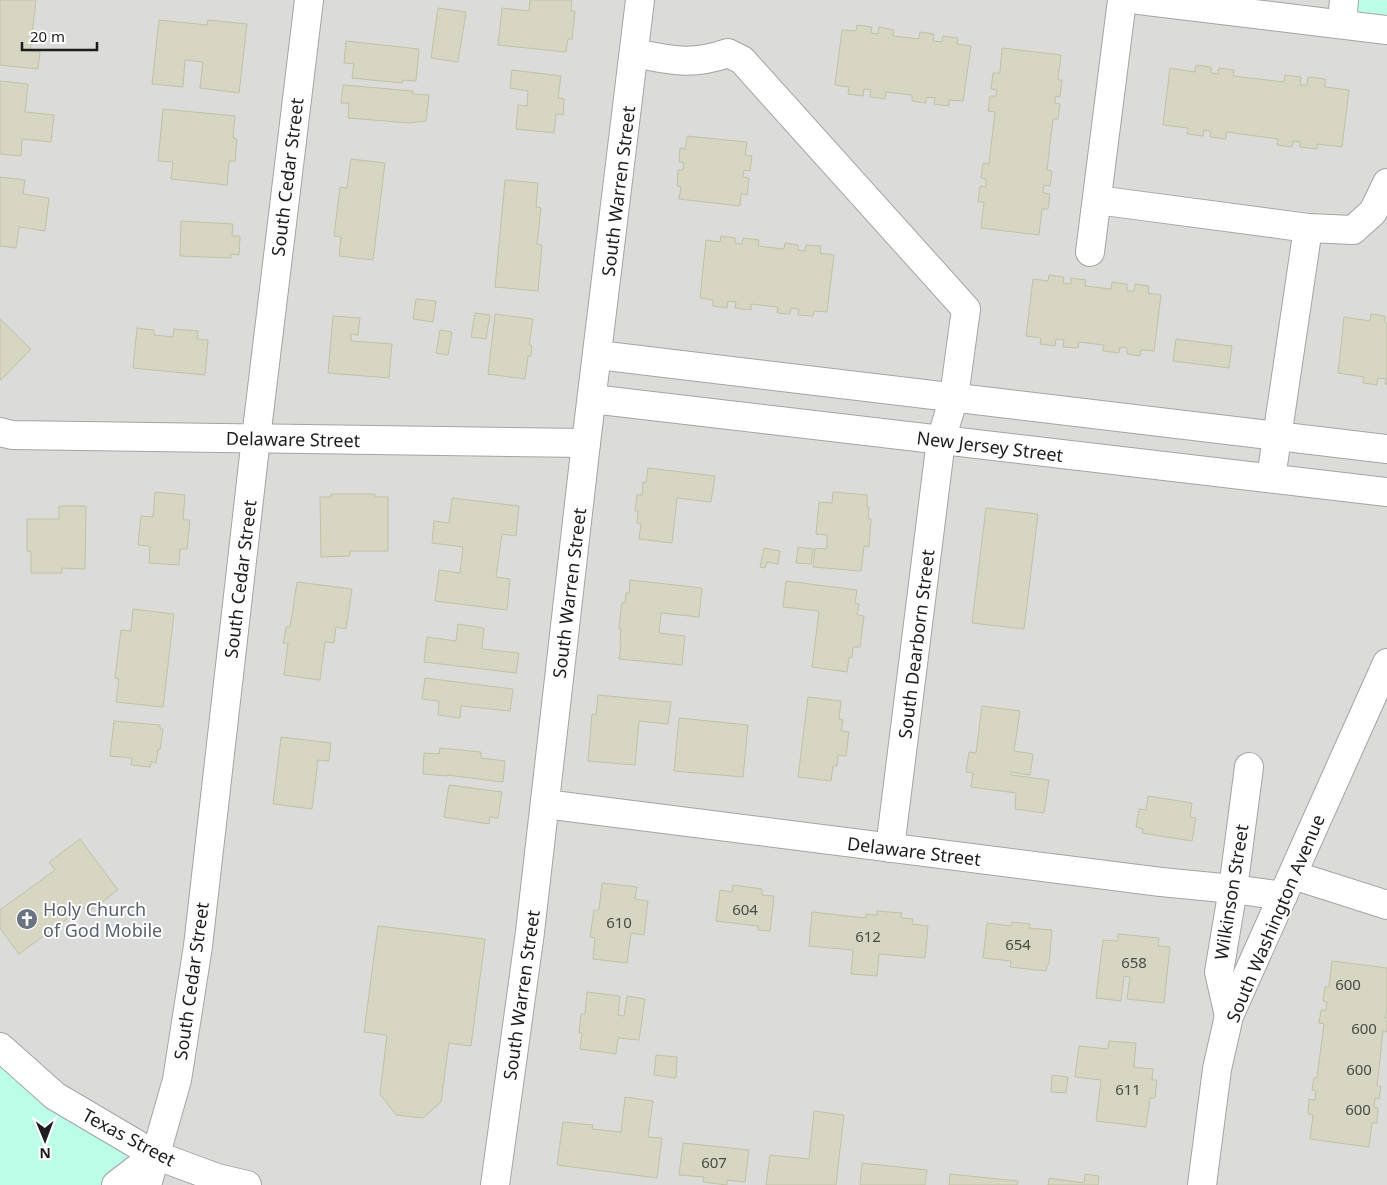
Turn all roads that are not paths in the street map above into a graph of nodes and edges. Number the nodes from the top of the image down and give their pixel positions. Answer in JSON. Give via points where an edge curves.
{"nodes":[{"id":1,"x":309,"y":0,"type":"edge"},
{"id":2,"x":640,"y":0,"type":"edge"},
{"id":3,"x":1122,"y":0,"type":"edge"},
{"id":4,"x":1139,"y":0,"type":"edge"},
{"id":5,"x":1343,"y":12,"type":"edge"},
{"id":6,"x":1387,"y":30,"type":"edge"},
{"id":7,"x":634,"y":53,"type":"junction"},
{"id":8,"x":1387,"y":184,"type":"edge"},
{"id":9,"x":1097,"y":200,"type":"junction"},
{"id":10,"x":1308,"y":228,"type":"junction"},
{"id":11,"x":1090,"y":252,"type":"dead end"},
{"id":12,"x":598,"y":355,"type":"junction"},
{"id":13,"x":954,"y":397,"type":"junction"},
{"id":14,"x":592,"y":400,"type":"junction"},
{"id":15,"x":0,"y":432,"type":"edge"},
{"id":16,"x":1277,"y":436,"type":"junction"},
{"id":17,"x":256,"y":438,"type":"junction"},
{"id":18,"x":941,"y":440,"type":"junction"},
{"id":19,"x":586,"y":443,"type":"junction"},
{"id":20,"x":1387,"y":449,"type":"edge"},
{"id":21,"x":1271,"y":478,"type":"junction"},
{"id":22,"x":1387,"y":492,"type":"edge"},
{"id":23,"x":1387,"y":663,"type":"edge"},
{"id":24,"x":1249,"y":767,"type":"dead end"},
{"id":25,"x":545,"y":804,"type":"junction"},
{"id":26,"x":890,"y":848,"type":"junction"},
{"id":27,"x":1288,"y":885,"type":"junction"},
{"id":28,"x":1232,"y":889,"type":"junction"},
{"id":29,"x":1387,"y":905,"type":"edge"},
{"id":30,"x":1229,"y":1016,"type":"junction"},
{"id":31,"x":0,"y":1047,"type":"edge"},
{"id":32,"x":155,"y":1155,"type":"junction"},
{"id":33,"x":1203,"y":1183,"type":"edge"},
{"id":34,"x":116,"y":1185,"type":"edge"},
{"id":35,"x":148,"y":1185,"type":"edge"},
{"id":36,"x":247,"y":1185,"type":"edge"},
{"id":37,"x":495,"y":1185,"type":"edge"}],
"edges":[{"from":1,"to":17,"type":"street","name":"South Cedar Street"},
{"from":2,"to":7,"type":"street","name":"South Warren Street"},
{"from":3,"to":9,"type":"street"},
{"from":4,"to":5,"type":"street"},
{"from":5,"to":6,"type":"street"},
{"from":7,"to":12,"type":"street","name":"South Warren Street"},
{"from":7,"to":13,"type":"street","name":"South Dearborn Street","via":[[695,61],[728,53],[742,60],[966,309]]},
{"from":8,"to":10,"type":"street","via":[[1374,212],[1353,230]]},
{"from":9,"to":10,"type":"street"},
{"from":9,"to":11,"type":"street"},
{"from":10,"to":16,"type":"street"},
{"from":12,"to":13,"type":"street"},
{"from":12,"to":14,"type":"street","name":"South Warren Street"},
{"from":13,"to":16,"type":"street"},
{"from":13,"to":18,"type":"street","name":"South Dearborn Street"},
{"from":14,"to":18,"type":"street","name":"New Jersey Street"},
{"from":14,"to":19,"type":"street","name":"South Warren Street"},
{"from":15,"to":17,"type":"street","name":"Delaware Street","via":[[12,435]]},
{"from":16,"to":20,"type":"street"},
{"from":16,"to":21,"type":"street"},
{"from":17,"to":19,"type":"street","name":"Delaware Street"},
{"from":17,"to":32,"type":"street","name":"South Cedar Street","via":[[198,946],[177,1080]]},
{"from":18,"to":21,"type":"street","name":"New Jersey Street"},
{"from":18,"to":26,"type":"street","name":"South Dearborn Street"},
{"from":19,"to":25,"type":"street","name":"South Warren Street"},
{"from":21,"to":22,"type":"street","name":"New Jersey Street"},
{"from":23,"to":27,"type":"street","name":"South Washington Avenue"},
{"from":24,"to":28,"type":"street","name":"Wilkinson Street"},
{"from":25,"to":26,"type":"street","name":"Delaware Street"},
{"from":25,"to":37,"type":"street","name":"South Warren Street"},
{"from":26,"to":28,"type":"street","name":"Delaware Street"},
{"from":27,"to":28,"type":"street","name":"Delaware Street"},
{"from":27,"to":29,"type":"street","name":"Delaware Street"},
{"from":27,"to":30,"type":"street","name":"South Washington Avenue"},
{"from":28,"to":30,"type":"street","name":"Wilkinson Street","via":[[1219,972]]},
{"from":30,"to":33,"type":"street","name":"South Washington Avenue","via":[[1217,1069]]},
{"from":31,"to":32,"type":"street","name":"Texas Street","via":[[55,1096]]},
{"from":32,"to":34,"type":"street"},
{"from":32,"to":35,"type":"street","name":"South Cedar Street"},
{"from":32,"to":36,"type":"street","name":"Texas Street","via":[[217,1178]]}]}
